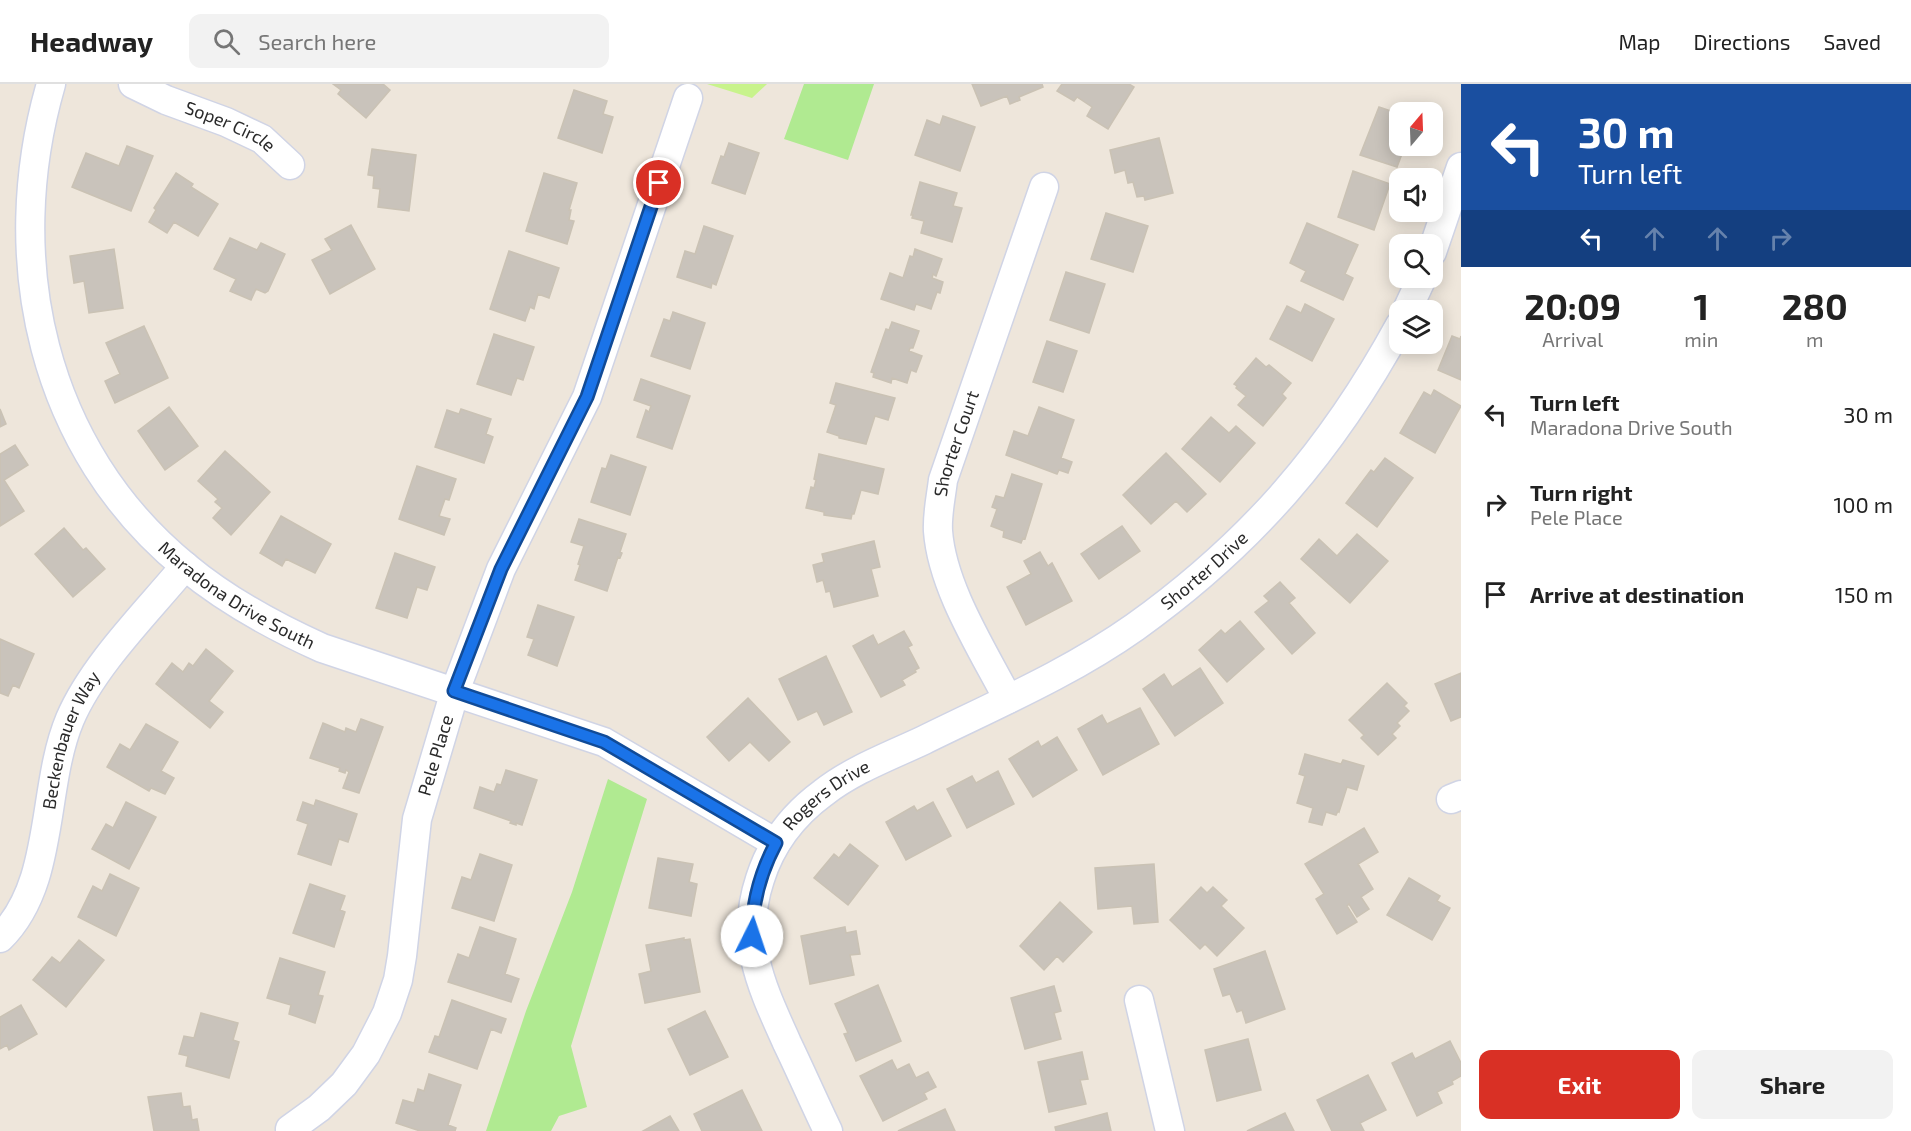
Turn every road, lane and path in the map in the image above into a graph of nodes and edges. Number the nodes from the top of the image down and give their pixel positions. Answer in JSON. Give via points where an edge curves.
{"nodes":[{"id":1,"x":51,"y":84,"type":"edge"},
{"id":2,"x":133,"y":84,"type":"edge"},
{"id":3,"x":687,"y":98,"type":"dead end"},
{"id":4,"x":290,"y":165,"type":"dead end"},
{"id":5,"x":1461,"y":167,"type":"edge"},
{"id":6,"x":1044,"y":187,"type":"dead end"},
{"id":7,"x":1439,"y":234,"type":"edge"},
{"id":8,"x":1389,"y":344,"type":"edge"},
{"id":9,"x":185,"y":566,"type":"junction"},
{"id":10,"x":454,"y":691,"type":"junction"},
{"id":11,"x":1008,"y":699,"type":"junction"},
{"id":12,"x":935,"y":734,"type":"joint"},
{"id":13,"x":776,"y":843,"type":"junction"},
{"id":14,"x":0,"y":938,"type":"edge"},
{"id":15,"x":1139,"y":1000,"type":"dead end"},
{"id":16,"x":290,"y":1129,"type":"dead end"},
{"id":17,"x":828,"y":1131,"type":"edge"},
{"id":18,"x":1170,"y":1131,"type":"edge"}],
"edges":[{"from":1,"to":9,"type":"street","name":"Maradona Drive South","via":[[31,138],[20,205],[20,273],[27,322],[46,383],[85,457],[133,517]]},
{"from":2,"to":4,"type":"street","name":"Soper Circle","via":[[262,139]]},
{"from":3,"to":10,"type":"street","name":"Pele Place","via":[[587,397],[501,569]]},
{"from":5,"to":7,"type":"street"},
{"from":6,"to":11,"type":"street","name":"Shorter Court","via":[[943,480],[939,505],[938,529],[948,579]]},
{"from":8,"to":11,"type":"street","name":"Shorter Drive","via":[[1321,450],[1232,549],[1117,639]]},
{"from":9,"to":10,"type":"street","name":"Maradona Drive South","via":[[224,596],[282,630],[322,648]]},
{"from":9,"to":14,"type":"street","name":"Beckenbauer Way","via":[[100,668],[75,709],[58,759],[35,878],[19,915]]},
{"from":10,"to":13,"type":"street","name":"Maradona Drive South","via":[[604,742]]},
{"from":10,"to":16,"type":"street","name":"Pele Place","via":[[417,819],[402,956],[391,1003],[352,1075],[319,1108]]},
{"from":11,"to":12,"type":"street","name":"Shorter Drive"},
{"from":12,"to":13,"type":"street","name":"Rogers Drive","via":[[825,791],[800,812]]},
{"from":13,"to":17,"type":"street","name":"Rogers Drive","via":[[759,880],[754,902],[754,958],[763,990]]},
{"from":15,"to":18,"type":"street"}]}
